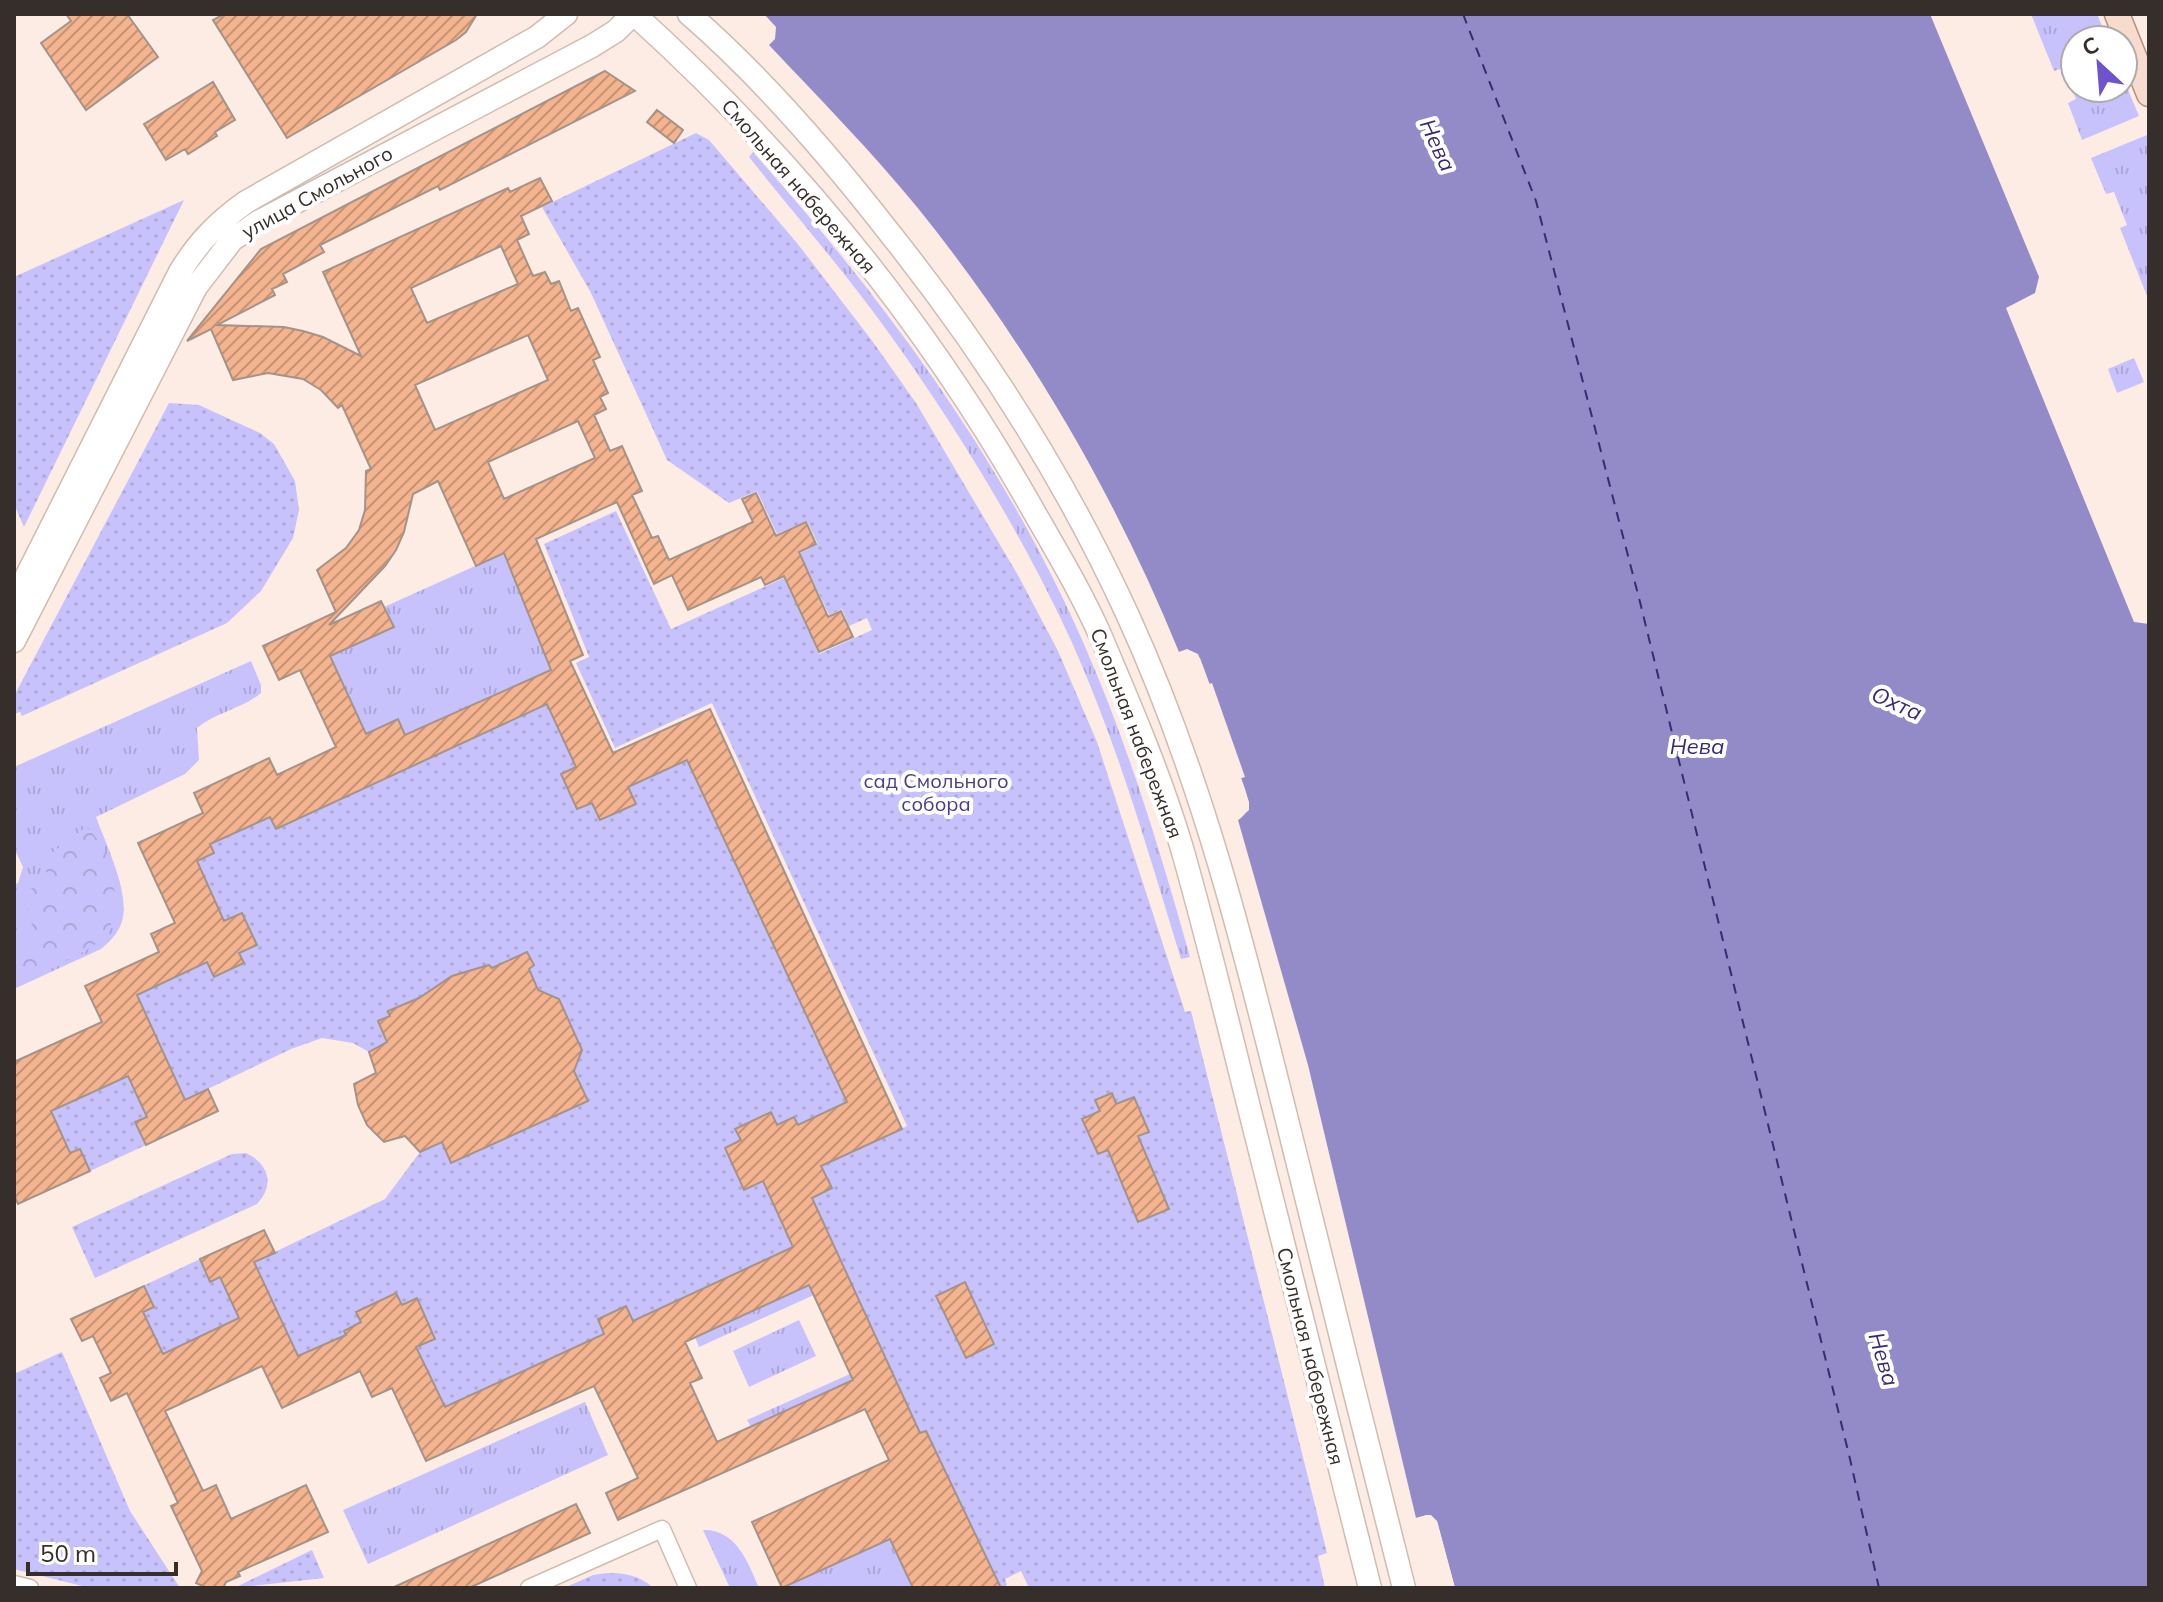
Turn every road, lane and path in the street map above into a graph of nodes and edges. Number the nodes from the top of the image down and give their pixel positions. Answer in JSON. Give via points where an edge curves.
{"nodes":[{"id":1,"x":566,"y":14,"type":"edge"},
{"id":2,"x":634,"y":14,"type":"edge"},
{"id":3,"x":689,"y":14,"type":"edge"},
{"id":4,"x":2117,"y":14,"type":"edge"},
{"id":5,"x":2149,"y":94,"type":"edge"},
{"id":6,"x":14,"y":601,"type":"edge"},
{"id":7,"x":14,"y":641,"type":"edge"},
{"id":8,"x":14,"y":1584,"type":"edge"},
{"id":9,"x":30,"y":1588,"type":"edge"},
{"id":10,"x":529,"y":1588,"type":"edge"},
{"id":11,"x":688,"y":1588,"type":"edge"},
{"id":12,"x":1370,"y":1588,"type":"edge"},
{"id":13,"x":1404,"y":1588,"type":"edge"}],
"edges":[{"from":1,"to":6,"type":"main road","name":"улица Смольного","via":[[537,37],[246,202],[196,245]]},
{"from":2,"to":7,"type":"main road","name":"улица Смольного","via":[[592,46],[232,240],[196,287]]},
{"from":2,"to":12,"type":"main road","name":"Смольная набережная","via":[[735,110],[831,216],[913,320],[999,451],[1099,632],[1180,841]]},
{"from":3,"to":13,"type":"main road","name":"Смольная набережная","via":[[858,192],[942,299],[1029,432],[1129,617],[1210,828]]},
{"from":4,"to":5,"type":"main road"},
{"from":8,"to":9,"type":"street"},
{"from":10,"to":11,"type":"street","via":[[662,1529]]}]}
